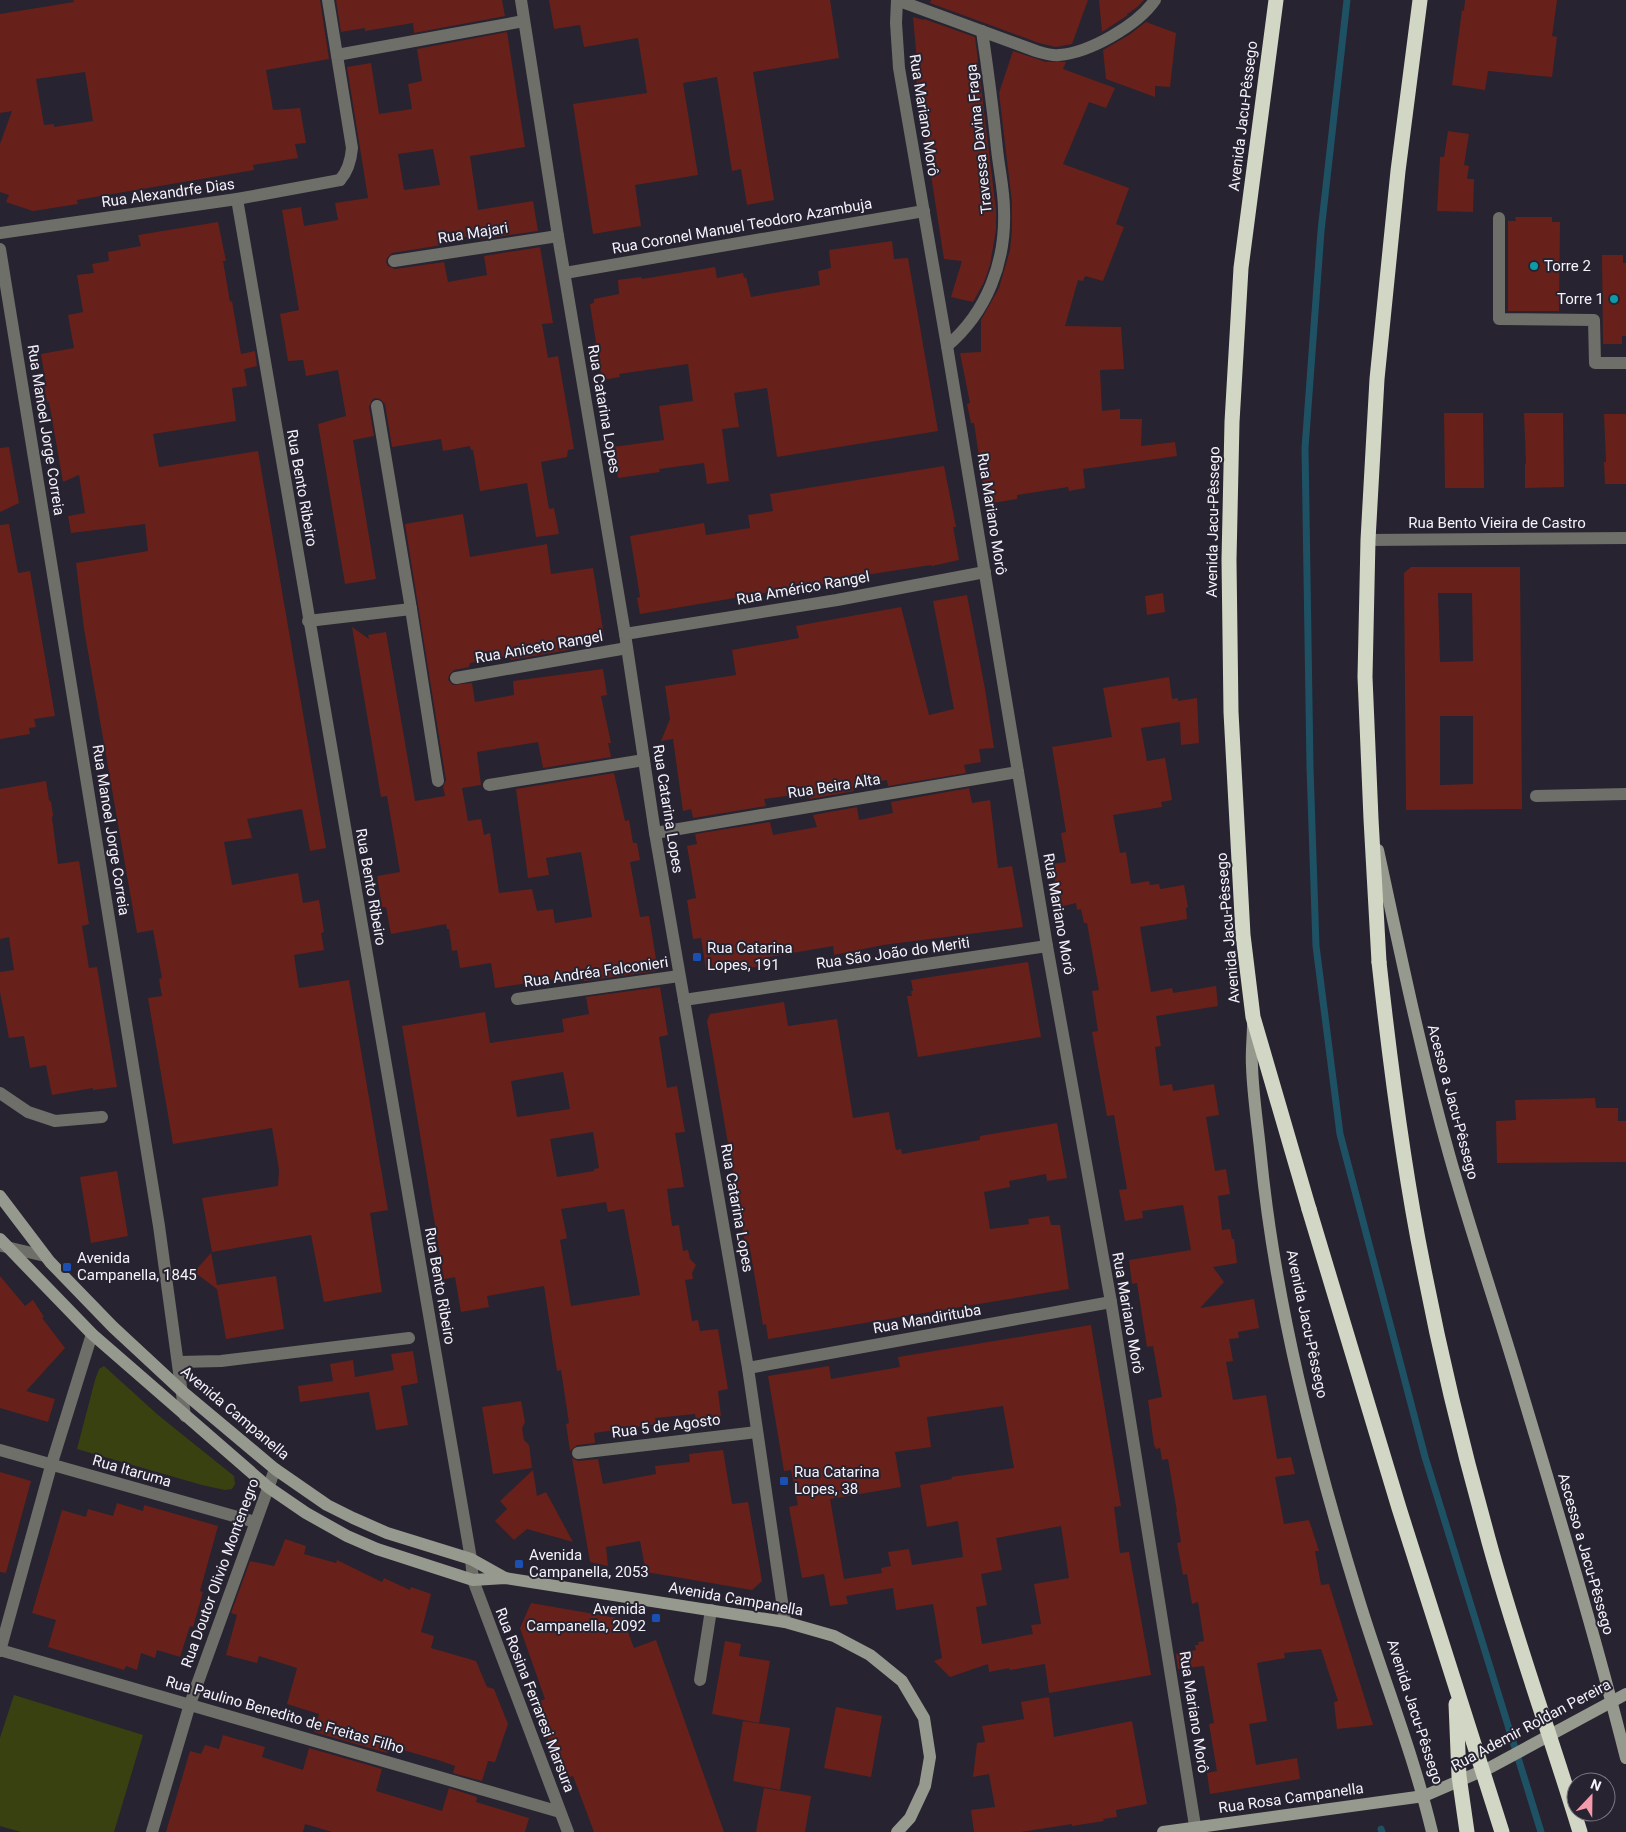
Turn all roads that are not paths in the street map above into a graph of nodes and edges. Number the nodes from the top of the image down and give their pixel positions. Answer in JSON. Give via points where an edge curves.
{"nodes":[{"id":1,"x":328,"y":0,"type":"edge"},
{"id":2,"x":521,"y":0,"type":"edge"},
{"id":3,"x":897,"y":0,"type":"edge"},
{"id":4,"x":1155,"y":0,"type":"edge"},
{"id":5,"x":1267,"y":0,"type":"edge"},
{"id":6,"x":1420,"y":0,"type":"edge"},
{"id":7,"x":1275,"y":7,"type":"edge"},
{"id":8,"x":524,"y":21,"type":"junction"},
{"id":9,"x":982,"y":31,"type":"junction"},
{"id":10,"x":337,"y":55,"type":"junction"},
{"id":11,"x":237,"y":199,"type":"junction"},
{"id":12,"x":924,"y":211,"type":"junction"},
{"id":13,"x":1499,"y":218,"type":"dead end"},
{"id":14,"x":0,"y":233,"type":"edge"},
{"id":15,"x":558,"y":236,"type":"junction"},
{"id":16,"x":0,"y":249,"type":"edge"},
{"id":17,"x":394,"y":261,"type":"dead end"},
{"id":18,"x":565,"y":273,"type":"junction"},
{"id":19,"x":948,"y":346,"type":"junction"},
{"id":20,"x":1626,"y":363,"type":"edge"},
{"id":21,"x":377,"y":406,"type":"dead end"},
{"id":22,"x":1626,"y":538,"type":"edge"},
{"id":23,"x":1368,"y":540,"type":"junction"},
{"id":24,"x":985,"y":572,"type":"junction"},
{"id":25,"x":411,"y":609,"type":"junction"},
{"id":26,"x":308,"y":621,"type":"junction"},
{"id":27,"x":625,"y":634,"type":"junction"},
{"id":28,"x":627,"y":648,"type":"junction"},
{"id":29,"x":456,"y":678,"type":"dead end"},
{"id":30,"x":644,"y":760,"type":"junction"},
{"id":31,"x":1018,"y":772,"type":"junction"},
{"id":32,"x":438,"y":781,"type":"dead end"},
{"id":33,"x":489,"y":785,"type":"dead end"},
{"id":34,"x":1626,"y":794,"type":"edge"},
{"id":35,"x":1536,"y":796,"type":"dead end"},
{"id":36,"x":1371,"y":819,"type":"junction"},
{"id":37,"x":655,"y":833,"type":"junction"},
{"id":38,"x":1047,"y":946,"type":"junction"},
{"id":39,"x":679,"y":976,"type":"junction"},
{"id":40,"x":517,"y":999,"type":"dead end"},
{"id":41,"x":684,"y":1000,"type":"junction"},
{"id":42,"x":1253,"y":1017,"type":"junction"},
{"id":43,"x":0,"y":1093,"type":"edge"},
{"id":44,"x":102,"y":1117,"type":"dead end"},
{"id":45,"x":0,"y":1196,"type":"edge"},
{"id":46,"x":2,"y":1244,"type":"edge"},
{"id":47,"x":45,"y":1256,"type":"junction"},
{"id":48,"x":1111,"y":1302,"type":"junction"},
{"id":49,"x":92,"y":1334,"type":"junction"},
{"id":50,"x":409,"y":1338,"type":"dead end"},
{"id":51,"x":178,"y":1362,"type":"junction"},
{"id":52,"x":748,"y":1368,"type":"junction"},
{"id":53,"x":1521,"y":1388,"type":"joint"},
{"id":54,"x":182,"y":1392,"type":"junction"},
{"id":55,"x":185,"y":1416,"type":"junction"},
{"id":56,"x":757,"y":1432,"type":"junction"},
{"id":57,"x":0,"y":1450,"type":"edge"},
{"id":58,"x":578,"y":1453,"type":"dead end"},
{"id":59,"x":51,"y":1466,"type":"junction"},
{"id":60,"x":275,"y":1469,"type":"junction"},
{"id":61,"x":268,"y":1487,"type":"junction"},
{"id":62,"x":255,"y":1522,"type":"junction"},
{"id":63,"x":471,"y":1559,"type":"junction"},
{"id":64,"x":505,"y":1578,"type":"junction"},
{"id":65,"x":473,"y":1580,"type":"junction"},
{"id":66,"x":711,"y":1610,"type":"junction"},
{"id":67,"x":784,"y":1622,"type":"junction"},
{"id":68,"x":0,"y":1651,"type":"edge"},
{"id":69,"x":700,"y":1680,"type":"dead end"},
{"id":70,"x":1456,"y":1690,"type":"junction"},
{"id":71,"x":1626,"y":1694,"type":"edge"},
{"id":72,"x":1612,"y":1702,"type":"junction"},
{"id":73,"x":190,"y":1704,"type":"junction"},
{"id":74,"x":1626,"y":1758,"type":"edge"},
{"id":75,"x":1424,"y":1796,"type":"junction"},
{"id":76,"x":560,"y":1812,"type":"junction"},
{"id":77,"x":1196,"y":1830,"type":"edge"},
{"id":78,"x":152,"y":1832,"type":"edge"},
{"id":79,"x":568,"y":1832,"type":"edge"},
{"id":80,"x":897,"y":1832,"type":"edge"},
{"id":81,"x":1163,"y":1832,"type":"edge"},
{"id":82,"x":1432,"y":1832,"type":"edge"},
{"id":83,"x":1468,"y":1832,"type":"edge"},
{"id":84,"x":1502,"y":1832,"type":"edge"},
{"id":85,"x":1580,"y":1832,"type":"edge"}],
"edges":[{"from":1,"to":10,"type":"street"},
{"from":2,"to":8,"type":"street","name":"Rua Catarina Lopes"},
{"from":3,"to":9,"type":"street"},
{"from":3,"to":12,"type":"street","name":"Rua Mariano Morô","via":[[899,68]]},
{"from":4,"to":9,"type":"street","via":[[1112,36],[1082,51],[1057,56]]},
{"from":5,"to":7,"type":"highway"},
{"from":6,"to":23,"type":"highway","via":[[1376,379]]},
{"from":7,"to":42,"type":"highway","name":"Avenida Jacu-Pêssego","via":[[1241,268],[1228,560],[1230,712],[1243,935]]},
{"from":8,"to":10,"type":"street"},
{"from":8,"to":15,"type":"street","name":"Rua Catarina Lopes"},
{"from":9,"to":19,"type":"street","name":"Travessa Davina Fraga","via":[[1004,210],[1002,247],[994,279],[975,317]]},
{"from":10,"to":11,"type":"street","name":"Rua Alexandrfe Dias","via":[[352,148],[346,173],[340,180]]},
{"from":11,"to":14,"type":"street","name":"Rua Alexandrfe Dias"},
{"from":11,"to":26,"type":"street","name":"Rua Bento Ribeiro"},
{"from":12,"to":18,"type":"street","name":"Rua Coronel Manuel Teodoro Azambuja"},
{"from":12,"to":19,"type":"street","name":"Rua Mariano Morô"},
{"from":13,"to":20,"type":"street","via":[[1499,320],[1594,320],[1595,363]]},
{"from":15,"to":17,"type":"street","name":"Rua Majari"},
{"from":15,"to":18,"type":"street","name":"Rua Catarina Lopes"},
{"from":16,"to":51,"type":"street","name":"Rua Manoel Jorge Correia","via":[[156,1207]]},
{"from":18,"to":27,"type":"street","name":"Rua Catarina Lopes"},
{"from":19,"to":24,"type":"street","name":"Rua Mariano Morô"},
{"from":21,"to":25,"type":"street"},
{"from":22,"to":23,"type":"street","name":"Rua Bento Vieira de Castro"},
{"from":23,"to":36,"type":"highway","via":[[1365,677]]},
{"from":24,"to":27,"type":"street","name":"Rua Américo Rangel"},
{"from":24,"to":31,"type":"street","name":"Rua Mariano Morô"},
{"from":25,"to":26,"type":"street"},
{"from":25,"to":32,"type":"street"},
{"from":26,"to":63,"type":"street","name":"Rua Bento Ribeiro"},
{"from":27,"to":28,"type":"street","name":"Rua Catarina Lopes"},
{"from":28,"to":29,"type":"street","name":"Rua Aniceto Rangel"},
{"from":28,"to":30,"type":"street","name":"Rua Catarina Lopes"},
{"from":30,"to":33,"type":"street"},
{"from":30,"to":37,"type":"street","name":"Rua Catarina Lopes"},
{"from":31,"to":37,"type":"street","name":"Rua Beira Alta"},
{"from":31,"to":38,"type":"street","name":"Rua Mariano Morô"},
{"from":34,"to":35,"type":"street"},
{"from":36,"to":53,"type":"street","name":"Acesso a Jacu-Pêssego","via":[[1417,1033],[1482,1267]]},
{"from":36,"to":85,"type":"highway","bridge":true,"via":[[1379,962],[1388,1048],[1422,1264],[1485,1529]]},
{"from":37,"to":39,"type":"street","name":"Rua Catarina Lopes"},
{"from":38,"to":41,"type":"street","name":"Rua São João do Meriti"},
{"from":38,"to":48,"type":"street","name":"Rua Mariano Morô"},
{"from":39,"to":40,"type":"street","name":"Rua Andréa Falconieri"},
{"from":39,"to":41,"type":"street","name":"Rua Catarina Lopes"},
{"from":41,"to":52,"type":"street","name":"Rua Catarina Lopes"},
{"from":42,"to":70,"type":"highway","bridge":true},
{"from":42,"to":75,"type":"street","name":"Avenida Jacu-Pêssego","via":[[1252,1065],[1266,1212],[1293,1352],[1320,1466],[1358,1598]]},
{"from":43,"to":44,"type":"street","via":[[28,1112],[55,1121]]},
{"from":45,"to":47,"type":"street","name":"Avenida Campanella"},
{"from":46,"to":47,"type":"street"},
{"from":46,"to":49,"type":"street","name":"Avenida Campanella"},
{"from":47,"to":54,"type":"street","name":"Avenida Campanella"},
{"from":48,"to":52,"type":"street","name":"Rua Mandirituba"},
{"from":48,"to":77,"type":"street","name":"Rua Mariano Morô"},
{"from":49,"to":55,"type":"street","name":"Avenida Campanella"},
{"from":49,"to":59,"type":"street"},
{"from":50,"to":51,"type":"street","via":[[221,1361]]},
{"from":51,"to":54,"type":"street","name":"Rua Manoel Jorge Correia"},
{"from":52,"to":56,"type":"street","name":"Rua Catarina Lopes"},
{"from":53,"to":72,"type":"street","name":"Ascesso a Jacu-Pêssego"},
{"from":54,"to":55,"type":"street","name":"Rua Manoel Jorge Correia"},
{"from":54,"to":60,"type":"street","name":"Avenida Campanella"},
{"from":55,"to":61,"type":"street","name":"Avenida Campanella"},
{"from":56,"to":58,"type":"street","name":"Rua 5 de Agosto"},
{"from":56,"to":67,"type":"street","name":"Rua Catarina Lopes"},
{"from":57,"to":59,"type":"street","name":"Rua Itaruma"},
{"from":59,"to":62,"type":"street","name":"Rua Itaruma"},
{"from":59,"to":68,"type":"street"},
{"from":60,"to":61,"type":"street","name":"Rua Doutor Olivio Montenegro"},
{"from":60,"to":63,"type":"street","name":"Avenida Campanella","via":[[353,1518],[387,1533]]},
{"from":61,"to":62,"type":"street","name":"Rua Doutor Olivio Montenegro"},
{"from":61,"to":65,"type":"street","name":"Avenida Campanella","via":[[347,1536]]},
{"from":62,"to":73,"type":"street","name":"Rua Doutor Olivio Montenegro"},
{"from":63,"to":64,"type":"street","name":"Avenida Campanella"},
{"from":63,"to":65,"type":"street","name":"Rua Bento Ribeiro"},
{"from":64,"to":65,"type":"street","name":"Avenida Campanella"},
{"from":64,"to":66,"type":"street","name":"Avenida Campanella"},
{"from":65,"to":76,"type":"street","name":"Rua Rosina Ferraresi Marsura"},
{"from":66,"to":67,"type":"street","name":"Avenida Campanella"},
{"from":66,"to":69,"type":"street"},
{"from":67,"to":80,"type":"street","name":"Avenida Campanella","via":[[834,1636],[870,1655],[902,1681],[924,1718],[930,1757],[925,1786],[910,1818]]},
{"from":68,"to":73,"type":"street","name":"Rua Paulino Benedito de Freitas Filho"},
{"from":70,"to":83,"type":"highway","bridge":true,"via":[[1459,1776]]},
{"from":70,"to":84,"type":"highway","bridge":true},
{"from":71,"to":72,"type":"street","name":"Rua Ademir Roldan Pereira"},
{"from":72,"to":74,"type":"street","name":"Ascesso a Jacu-Pêssego"},
{"from":72,"to":75,"type":"street","name":"Rua Ademir Roldan Pereira","via":[[1491,1768]]},
{"from":73,"to":76,"type":"street","name":"Rua Paulino Benedito de Freitas Filho"},
{"from":73,"to":78,"type":"street","name":"Rua Doutor Olivio Montenegro"},
{"from":75,"to":77,"type":"street","name":"Rua Rosa Campanella"},
{"from":75,"to":82,"type":"street","name":"Avenida Jacu-Pêssego"},
{"from":76,"to":79,"type":"street","name":"Rua Rosina Ferraresi Marsura"},
{"from":77,"to":81,"type":"street","name":"Rua Rosa Campanella"}]}
